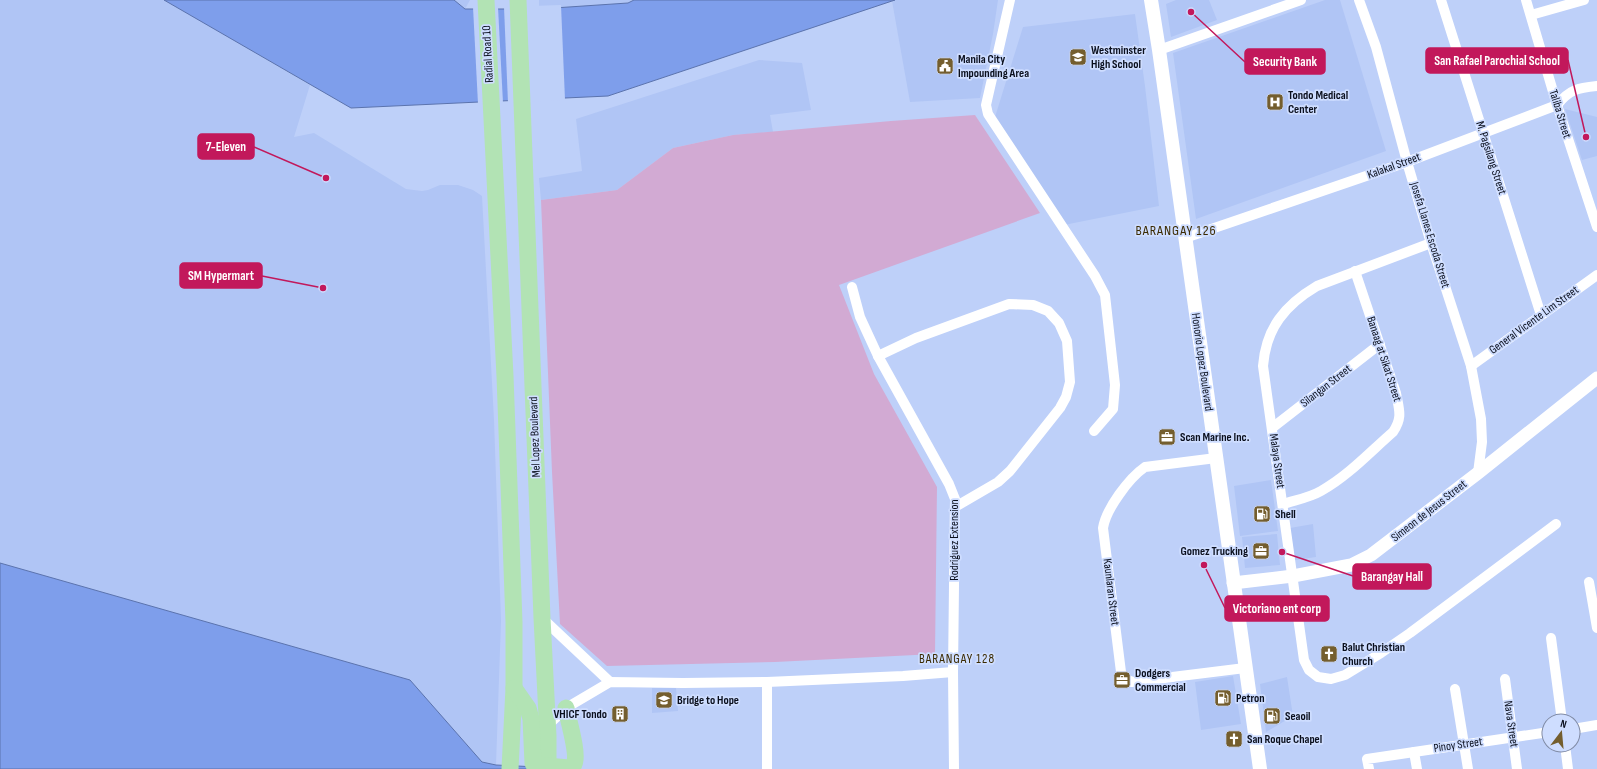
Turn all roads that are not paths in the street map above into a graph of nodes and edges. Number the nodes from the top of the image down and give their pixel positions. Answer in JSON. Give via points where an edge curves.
{"nodes":[{"id":1,"x":1010,"y":0,"type":"edge"},
{"id":2,"x":1151,"y":0,"type":"edge"},
{"id":3,"x":1301,"y":0,"type":"edge"},
{"id":4,"x":1359,"y":0,"type":"edge"},
{"id":5,"x":1441,"y":0,"type":"edge"},
{"id":6,"x":1526,"y":0,"type":"edge"},
{"id":7,"x":1584,"y":0,"type":"edge"},
{"id":8,"x":486,"y":2,"type":"edge"},
{"id":9,"x":518,"y":2,"type":"edge"},
{"id":10,"x":1531,"y":15,"type":"junction"},
{"id":11,"x":1160,"y":50,"type":"junction"},
{"id":12,"x":1597,"y":86,"type":"edge"},
{"id":13,"x":1557,"y":105,"type":"junction"},
{"id":14,"x":1483,"y":133,"type":"junction"},
{"id":15,"x":1407,"y":162,"type":"junction"},
{"id":16,"x":1597,"y":227,"type":"edge"},
{"id":17,"x":1185,"y":238,"type":"junction"},
{"id":18,"x":1431,"y":243,"type":"junction"},
{"id":19,"x":1355,"y":271,"type":"junction"},
{"id":20,"x":1597,"y":275,"type":"edge"},
{"id":21,"x":852,"y":288,"type":"dead end"},
{"id":22,"x":1541,"y":315,"type":"junction"},
{"id":23,"x":1380,"y":344,"type":"junction"},
{"id":24,"x":878,"y":356,"type":"junction"},
{"id":25,"x":1471,"y":366,"type":"junction"},
{"id":26,"x":1597,"y":378,"type":"edge"},
{"id":27,"x":1272,"y":428,"type":"junction"},
{"id":28,"x":1094,"y":431,"type":"dead end"},
{"id":29,"x":1216,"y":458,"type":"junction"},
{"id":30,"x":1478,"y":473,"type":"junction"},
{"id":31,"x":1283,"y":504,"type":"junction"},
{"id":32,"x":955,"y":507,"type":"junction"},
{"id":33,"x":1556,"y":524,"type":"dead end"},
{"id":34,"x":1293,"y":576,"type":"junction"},
{"id":35,"x":1589,"y":582,"type":"dead end"},
{"id":36,"x":1233,"y":583,"type":"junction"},
{"id":37,"x":542,"y":618,"type":"junction"},
{"id":38,"x":1597,"y":628,"type":"edge"},
{"id":39,"x":1551,"y":638,"type":"dead end"},
{"id":40,"x":1245,"y":668,"type":"junction"},
{"id":41,"x":953,"y":672,"type":"junction"},
{"id":42,"x":1505,"y":679,"type":"dead end"},
{"id":43,"x":610,"y":682,"type":"junction"},
{"id":44,"x":767,"y":682,"type":"junction"},
{"id":45,"x":514,"y":688,"type":"junction"},
{"id":46,"x":1455,"y":689,"type":"dead end"},
{"id":47,"x":566,"y":708,"type":"junction"},
{"id":48,"x":1561,"y":713,"type":"edge"},
{"id":49,"x":548,"y":725,"type":"junction"},
{"id":50,"x":1597,"y":725,"type":"edge"},
{"id":51,"x":1581,"y":728,"type":"edge"},
{"id":52,"x":1541,"y":733,"type":"edge"},
{"id":53,"x":1513,"y":738,"type":"junction"},
{"id":54,"x":1464,"y":744,"type":"junction"},
{"id":55,"x":1414,"y":752,"type":"junction"},
{"id":56,"x":1566,"y":753,"type":"edge"},
{"id":57,"x":548,"y":762,"type":"edge"},
{"id":58,"x":1368,"y":764,"type":"edge"},
{"id":59,"x":510,"y":765,"type":"edge"},
{"id":60,"x":767,"y":769,"type":"edge"},
{"id":61,"x":954,"y":769,"type":"edge"},
{"id":62,"x":1260,"y":769,"type":"edge"},
{"id":63,"x":1417,"y":769,"type":"edge"},
{"id":64,"x":1468,"y":769,"type":"edge"},
{"id":65,"x":1517,"y":769,"type":"edge"},
{"id":66,"x":1568,"y":769,"type":"edge"}],
"edges":[{"from":1,"to":28,"type":"street","via":[[986,106],[988,114],[1105,295],[1115,385],[1113,409]]},
{"from":2,"to":11,"type":"main road","name":"Honorio Lopez Boulevard"},
{"from":3,"to":11,"type":"street"},
{"from":4,"to":15,"type":"street","name":"Josefa Llanes Escoda Street","via":[[1376,47]]},
{"from":5,"to":14,"type":"street","name":"M. Pagsilang Street"},
{"from":6,"to":10,"type":"street","name":"Taliba Street"},
{"from":7,"to":10,"type":"street"},
{"from":8,"to":45,"type":"highway","name":"Radial Road 10","via":[[510,498]]},
{"from":9,"to":37,"type":"highway","name":"Mel Lopez Boulevard"},
{"from":10,"to":13,"type":"street","name":"Taliba Street"},
{"from":11,"to":17,"type":"main road","name":"Honorio Lopez Boulevard"},
{"from":12,"to":13,"type":"street","name":"Kalakal Street","via":[[1575,89],[1565,95]]},
{"from":13,"to":14,"type":"street","name":"Kalakal Street"},
{"from":13,"to":16,"type":"street","name":"Taliba Street"},
{"from":14,"to":15,"type":"street","name":"Kalakal Street"},
{"from":14,"to":22,"type":"street","name":"M. Pagsilang Street"},
{"from":15,"to":17,"type":"street","name":"Kalakal Street"},
{"from":15,"to":18,"type":"street","name":"Josefa Llanes Escoda Street"},
{"from":17,"to":29,"type":"main road","name":"Honorio Lopez Boulevard"},
{"from":18,"to":19,"type":"street","name":"Malaya Street"},
{"from":18,"to":25,"type":"street","name":"Josefa Llanes Escoda Street"},
{"from":19,"to":23,"type":"street","name":"Banaag at Sikat Street"},
{"from":19,"to":27,"type":"street","name":"Malaya Street","via":[[1317,286],[1302,295],[1277,320],[1264,351],[1263,366]]},
{"from":20,"to":22,"type":"street","name":"General Vicente Lim Street"},
{"from":21,"to":24,"type":"street","name":"Rodriguez Extension","via":[[860,317]]},
{"from":22,"to":25,"type":"street","name":"General Vicente Lim Street"},
{"from":23,"to":27,"type":"street","name":"Silangan Street"},
{"from":23,"to":31,"type":"street","name":"Banaag at Sikat Street","via":[[1396,393],[1399,424],[1345,475],[1320,492]]},
{"from":24,"to":32,"type":"street","name":"Rodriguez Extension","via":[[949,484]]},
{"from":24,"to":32,"type":"street","via":[[916,338],[1009,304],[1033,305],[1048,311],[1060,323],[1066,341],[1070,382],[1060,408],[1010,471],[998,482]]},
{"from":25,"to":30,"type":"street","name":"Josefa Llanes Escoda Street","via":[[1482,434]]},
{"from":26,"to":30,"type":"street","name":"Simeon de Jesus Street"},
{"from":27,"to":31,"type":"street","name":"Malaya Street"},
{"from":29,"to":36,"type":"main road","name":"Honorio Lopez Boulevard"},
{"from":29,"to":40,"type":"street","name":"Kaunlaran Street","via":[[1145,467],[1137,473],[1104,519],[1121,672],[1124,678],[1132,682]]},
{"from":30,"to":34,"type":"street","name":"Simeon de Jesus Street","via":[[1371,555],[1351,565]]},
{"from":31,"to":34,"type":"street","name":"Malaya Street"},
{"from":32,"to":41,"type":"street","name":"Rodriguez Extension"},
{"from":33,"to":34,"type":"street","name":"Malaya Street","via":[[1381,653],[1345,675],[1331,679],[1318,677],[1308,670],[1304,660]]},
{"from":34,"to":36,"type":"street","name":"Simeon de Jesus Street"},
{"from":35,"to":38,"type":"street"},
{"from":36,"to":40,"type":"main road","name":"Honorio Lopez Boulevard"},
{"from":37,"to":43,"type":"street"},
{"from":37,"to":49,"type":"highway","name":"Mel Lopez Boulevard"},
{"from":39,"to":48,"type":"street"},
{"from":40,"to":62,"type":"main road","name":"Honorio Lopez Boulevard"},
{"from":41,"to":44,"type":"street"},
{"from":41,"to":61,"type":"street","name":"Rodriguez Extension"},
{"from":42,"to":53,"type":"street","name":"Nava Street"},
{"from":43,"to":44,"type":"street"},
{"from":43,"to":47,"type":"street"},
{"from":44,"to":60,"type":"street"},
{"from":45,"to":47,"type":"highway","via":[[530,714],[534,765],[570,768],[575,763]]},
{"from":45,"to":59,"type":"highway"},
{"from":46,"to":54,"type":"street"},
{"from":47,"to":49,"type":"street"},
{"from":49,"to":57,"type":"highway","name":"Mel Lopez Boulevard"},
{"from":50,"to":51,"type":"street"},
{"from":52,"to":53,"type":"street","name":"Pinoy Street"},
{"from":53,"to":54,"type":"street","name":"Pinoy Street"},
{"from":53,"to":65,"type":"street","name":"Nava Street"},
{"from":54,"to":55,"type":"street","name":"Pinoy Street"},
{"from":54,"to":64,"type":"street"},
{"from":55,"to":58,"type":"street","name":"Pinoy Street"},
{"from":55,"to":63,"type":"street"},
{"from":56,"to":66,"type":"street"}]}
